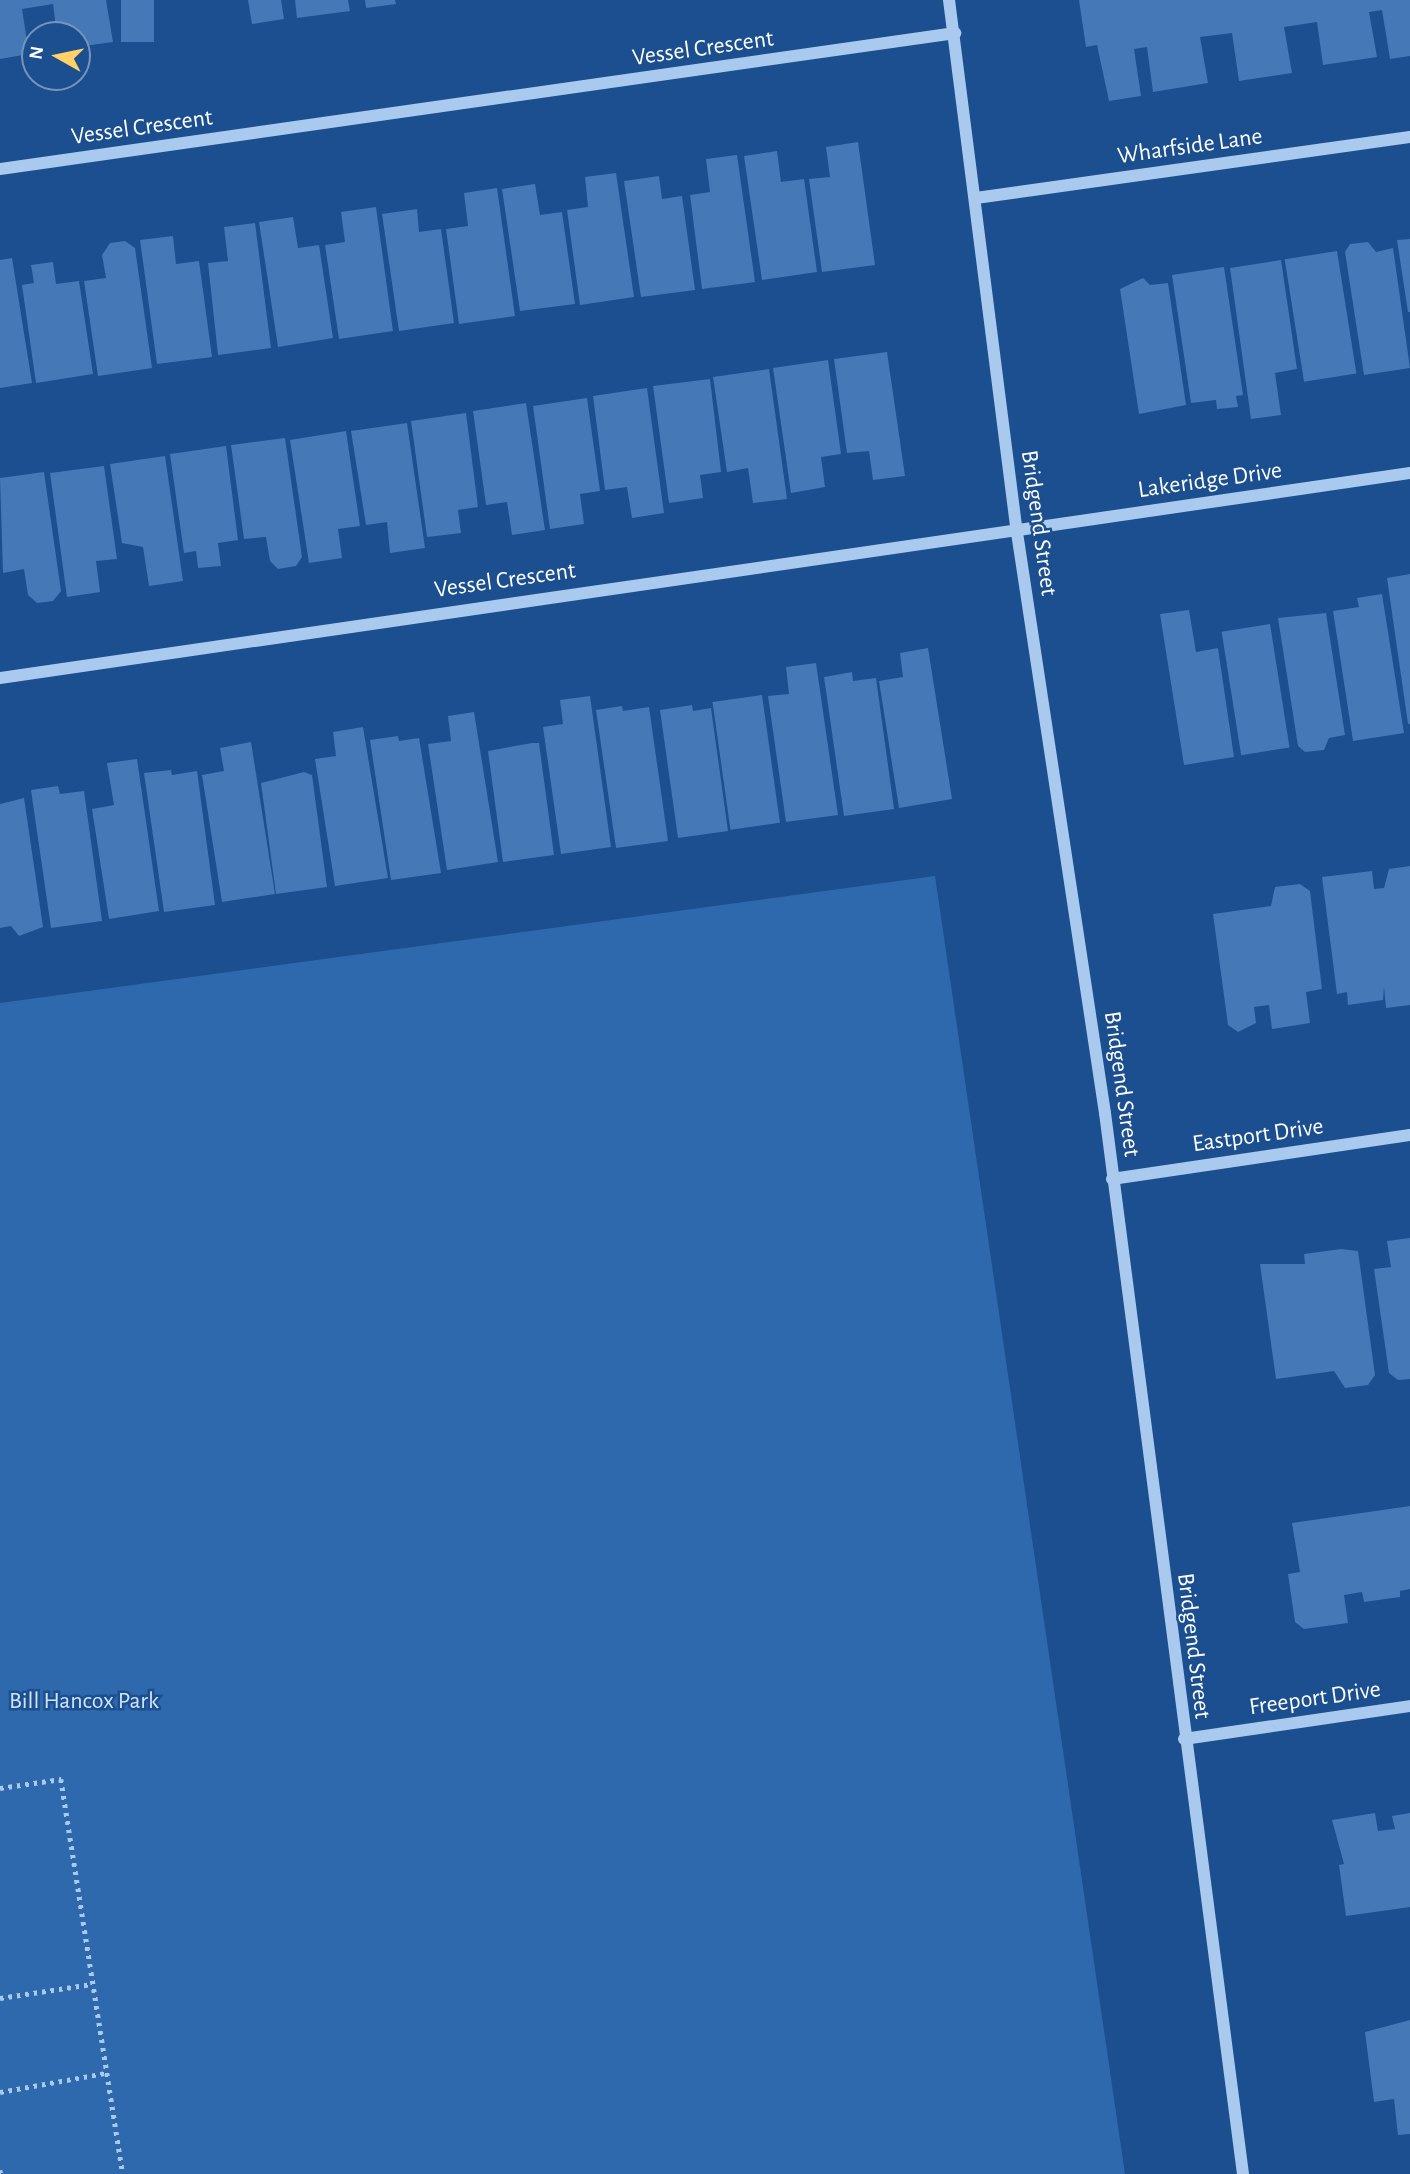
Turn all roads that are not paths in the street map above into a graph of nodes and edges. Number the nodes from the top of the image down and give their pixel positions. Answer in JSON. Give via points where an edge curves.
{"nodes":[{"id":1,"x":949,"y":0,"type":"edge"},
{"id":2,"x":955,"y":33,"type":"junction"},
{"id":3,"x":1410,"y":136,"type":"edge"},
{"id":4,"x":0,"y":169,"type":"edge"},
{"id":5,"x":976,"y":198,"type":"junction"},
{"id":6,"x":1410,"y":473,"type":"edge"},
{"id":7,"x":1016,"y":526,"type":"junction"},
{"id":8,"x":0,"y":678,"type":"edge"},
{"id":9,"x":1410,"y":1135,"type":"edge"},
{"id":10,"x":1112,"y":1179,"type":"junction"},
{"id":11,"x":1410,"y":1706,"type":"edge"},
{"id":12,"x":1184,"y":1739,"type":"junction"},
{"id":13,"x":1242,"y":2174,"type":"edge"}],
"edges":[{"from":1,"to":2,"type":"street","name":"Bridgend Street"},
{"from":2,"to":4,"type":"street","name":"Vessel Crescent"},
{"from":2,"to":5,"type":"street","name":"Bridgend Street"},
{"from":3,"to":5,"type":"street","name":"Wharfside Lane"},
{"from":5,"to":7,"type":"street","name":"Bridgend Street"},
{"from":6,"to":7,"type":"street","name":"Lakeridge Drive"},
{"from":7,"to":8,"type":"street","name":"Vessel Crescent"},
{"from":7,"to":10,"type":"street","name":"Bridgend Street"},
{"from":9,"to":10,"type":"street","name":"Eastport Drive"},
{"from":10,"to":12,"type":"street","name":"Bridgend Street"},
{"from":11,"to":12,"type":"street","name":"Freeport Drive"},
{"from":12,"to":13,"type":"street","name":"Bridgend Street"}]}
